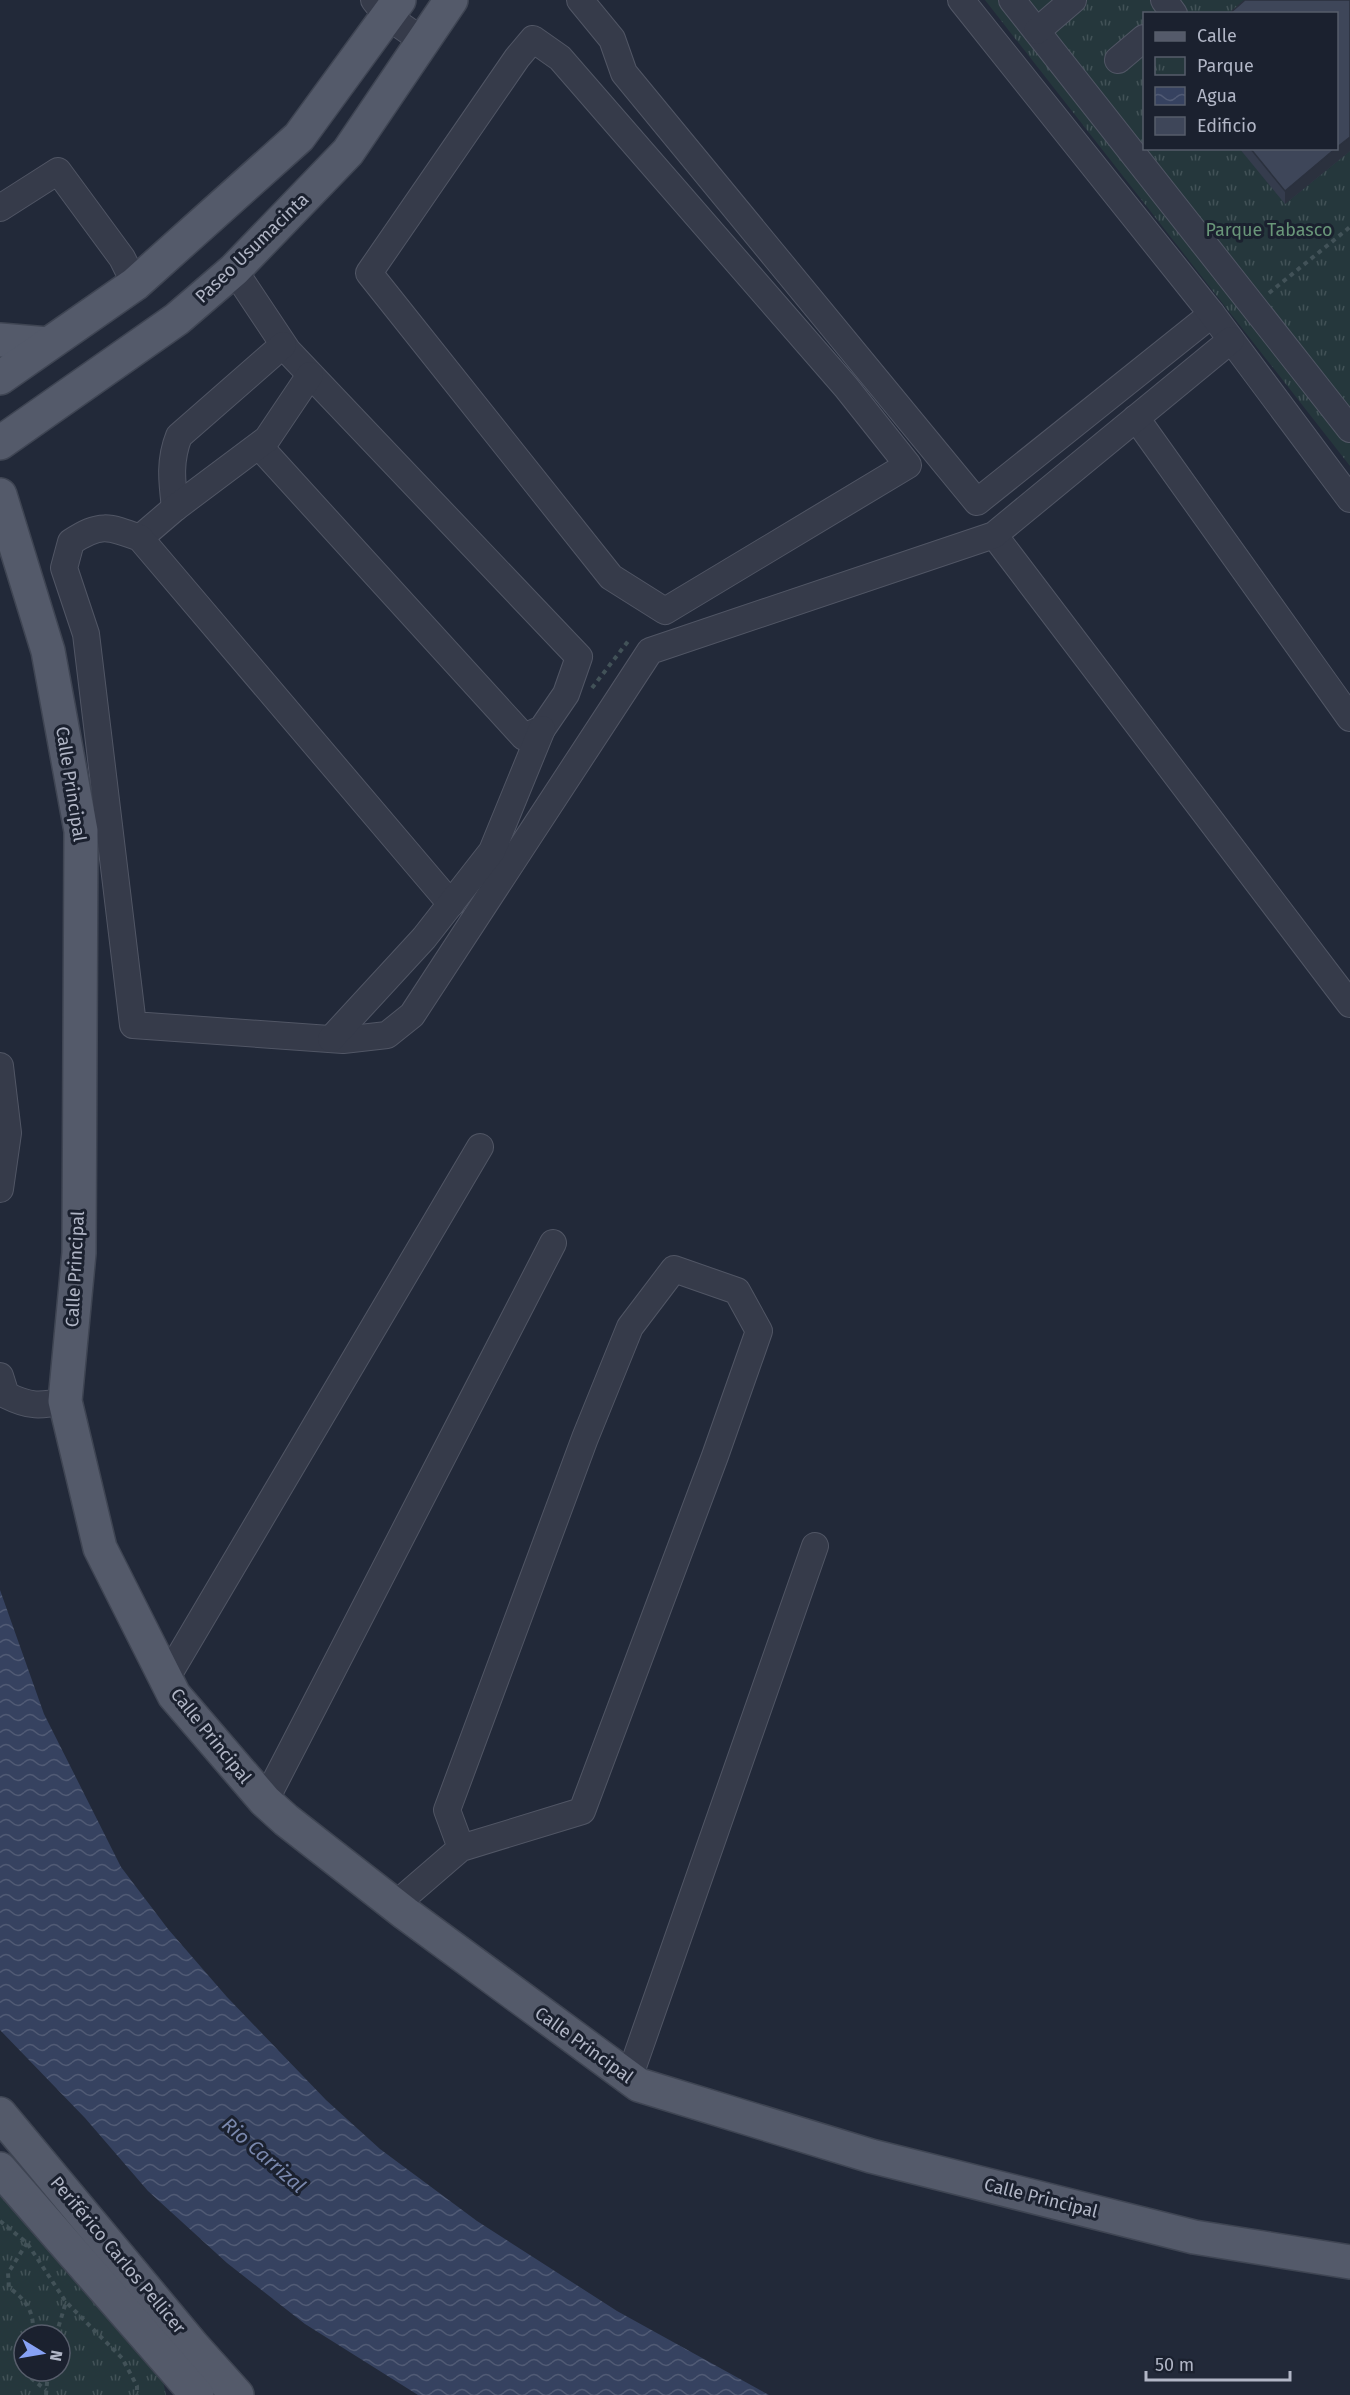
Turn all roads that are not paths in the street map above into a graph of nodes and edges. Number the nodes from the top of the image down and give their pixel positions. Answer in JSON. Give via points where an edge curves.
{"nodes":[{"id":1,"x":451,"y":0,"type":"edge"},
{"id":2,"x":580,"y":0,"type":"edge"},
{"id":3,"x":961,"y":0,"type":"edge"},
{"id":4,"x":1012,"y":0,"type":"edge"},
{"id":5,"x":1073,"y":0,"type":"edge"},
{"id":6,"x":386,"y":5,"type":"edge"},
{"id":7,"x":1037,"y":31,"type":"junction"},
{"id":8,"x":1143,"y":39,"type":"edge"},
{"id":9,"x":423,"y":41,"type":"junction"},
{"id":10,"x":1118,"y":60,"type":"dead end"},
{"id":11,"x":0,"y":208,"type":"edge"},
{"id":12,"x":234,"y":270,"type":"junction"},
{"id":13,"x":135,"y":284,"type":"junction"},
{"id":14,"x":1212,"y":314,"type":"junction"},
{"id":15,"x":0,"y":340,"type":"edge"},
{"id":16,"x":1231,"y":340,"type":"junction"},
{"id":17,"x":48,"y":344,"type":"junction"},
{"id":18,"x":284,"y":345,"type":"junction"},
{"id":19,"x":869,"y":369,"type":"junction"},
{"id":20,"x":310,"y":375,"type":"junction"},
{"id":21,"x":0,"y":378,"type":"edge"},
{"id":22,"x":846,"y":387,"type":"junction"},
{"id":23,"x":1136,"y":418,"type":"junction"},
{"id":24,"x":1350,"y":429,"type":"edge"},
{"id":25,"x":0,"y":443,"type":"edge"},
{"id":26,"x":259,"y":446,"type":"junction"},
{"id":27,"x":0,"y":495,"type":"edge"},
{"id":28,"x":1350,"y":499,"type":"edge"},
{"id":29,"x":175,"y":508,"type":"junction"},
{"id":30,"x":994,"y":535,"type":"junction"},
{"id":31,"x":140,"y":538,"type":"junction"},
{"id":32,"x":0,"y":567,"type":"edge"},
{"id":33,"x":30,"y":593,"type":"junction"},
{"id":34,"x":1350,"y":718,"type":"edge"},
{"id":35,"x":542,"y":729,"type":"junction"},
{"id":36,"x":451,"y":904,"type":"junction"},
{"id":37,"x":1350,"y":1004,"type":"edge"},
{"id":38,"x":331,"y":1039,"type":"junction"},
{"id":39,"x":0,"y":1066,"type":"edge"},
{"id":40,"x":480,"y":1147,"type":"dead end"},
{"id":41,"x":0,"y":1189,"type":"edge"},
{"id":42,"x":554,"y":1243,"type":"dead end"},
{"id":43,"x":0,"y":1376,"type":"edge"},
{"id":44,"x":65,"y":1401,"type":"junction"},
{"id":45,"x":815,"y":1545,"type":"dead end"},
{"id":46,"x":166,"y":1679,"type":"junction"},
{"id":47,"x":265,"y":1801,"type":"junction"},
{"id":48,"x":461,"y":1848,"type":"junction"},
{"id":49,"x":395,"y":1905,"type":"junction"},
{"id":50,"x":629,"y":2078,"type":"junction"},
{"id":51,"x":0,"y":2114,"type":"edge"},
{"id":52,"x":0,"y":2169,"type":"edge"},
{"id":53,"x":1350,"y":2262,"type":"edge"},
{"id":54,"x":175,"y":2380,"type":"edge"},
{"id":55,"x":197,"y":2395,"type":"edge"},
{"id":56,"x":237,"y":2395,"type":"edge"}],
"edges":[{"from":1,"to":9,"type":"main road","name":"Paseo Usumacinta"},
{"from":2,"to":19,"type":"street","via":[[612,39],[624,73]]},
{"from":3,"to":14,"type":"street"},
{"from":4,"to":7,"type":"street"},
{"from":5,"to":7,"type":"street"},
{"from":6,"to":9,"type":"street"},
{"from":6,"to":13,"type":"main road","via":[[299,137]]},
{"from":7,"to":24,"type":"street"},
{"from":8,"to":10,"type":"street"},
{"from":9,"to":12,"type":"main road","name":"Paseo Usumacinta","via":[[348,152]]},
{"from":11,"to":13,"type":"street","via":[[58,171],[122,258]]},
{"from":12,"to":18,"type":"street"},
{"from":12,"to":25,"type":"main road","name":"Paseo Usumacinta","via":[[177,319]]},
{"from":13,"to":17,"type":"main road"},
{"from":14,"to":16,"type":"street"},
{"from":14,"to":19,"type":"street","via":[[977,502]]},
{"from":15,"to":17,"type":"main road"},
{"from":16,"to":23,"type":"street"},
{"from":16,"to":28,"type":"street"},
{"from":17,"to":21,"type":"main road"},
{"from":18,"to":20,"type":"street"},
{"from":18,"to":29,"type":"street","via":[[179,436],[171,469]]},
{"from":19,"to":22,"type":"street"},
{"from":20,"to":26,"type":"street"},
{"from":20,"to":35,"type":"street","via":[[579,657],[566,694]]},
{"from":22,"to":22,"type":"street","via":[[560,58],[533,39],[369,273],[611,577],[666,611],[908,465]]},
{"from":23,"to":30,"type":"street"},
{"from":23,"to":34,"type":"street"},
{"from":26,"to":29,"type":"street"},
{"from":26,"to":35,"type":"street","via":[[524,738]]},
{"from":27,"to":33,"type":"main road","name":"Calle Principal"},
{"from":29,"to":31,"type":"street"},
{"from":30,"to":37,"type":"street"},
{"from":30,"to":38,"type":"street","via":[[650,651],[412,1015],[387,1035]]},
{"from":31,"to":36,"type":"street"},
{"from":31,"to":38,"type":"street","via":[[115,528],[91,529],[71,542],[64,568],[86,634],[133,1025]]},
{"from":32,"to":33,"type":"main road"},
{"from":33,"to":44,"type":"main road","name":"Calle Principal","via":[[48,651],[81,831],[79,1253]]},
{"from":35,"to":36,"type":"street","via":[[492,851]]},
{"from":36,"to":38,"type":"street"},
{"from":39,"to":41,"type":"street","via":[[8,1133]]},
{"from":40,"to":46,"type":"street"},
{"from":42,"to":47,"type":"street"},
{"from":43,"to":44,"type":"street","via":[[6,1395],[18,1401],[37,1407]]},
{"from":44,"to":46,"type":"main road","name":"Calle Principal","via":[[100,1548]]},
{"from":45,"to":50,"type":"street"},
{"from":46,"to":47,"type":"main road","name":"Calle Principal","via":[[174,1695]]},
{"from":47,"to":49,"type":"main road","name":"Calle Principal"},
{"from":48,"to":48,"type":"street","via":[[447,1810],[630,1327],[674,1269],[737,1291],[759,1331],[582,1811]]},
{"from":48,"to":49,"type":"street"},
{"from":49,"to":50,"type":"main road","name":"Calle Principal"},
{"from":50,"to":53,"type":"main road","name":"Calle Principal","via":[[639,2085],[883,2158],[1194,2237]]},
{"from":51,"to":56,"type":"main road","name":"Periférico Carlos Pellicer"},
{"from":52,"to":54,"type":"main road"},
{"from":54,"to":55,"type":"main road"}]}
